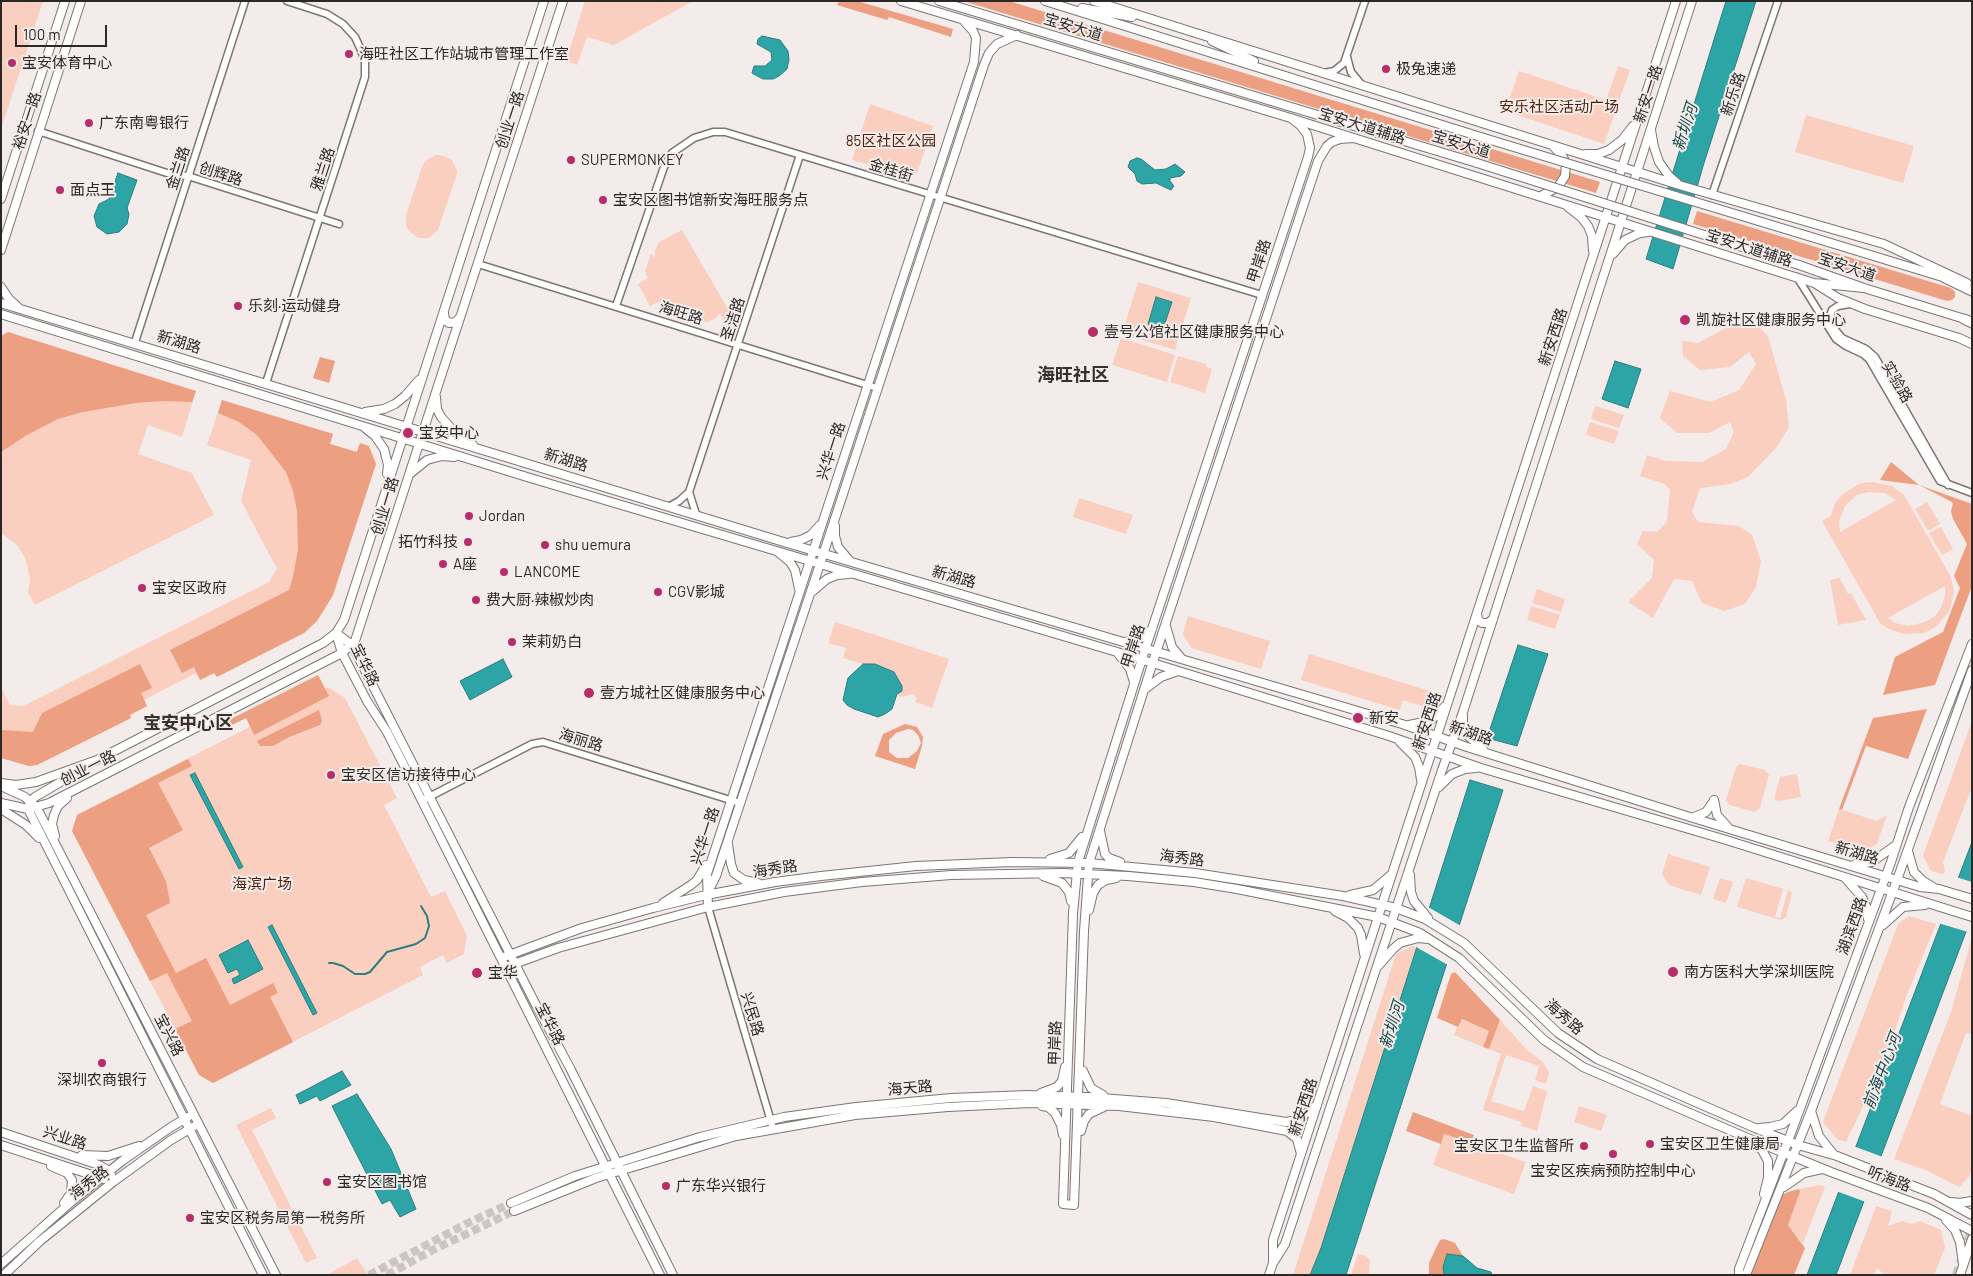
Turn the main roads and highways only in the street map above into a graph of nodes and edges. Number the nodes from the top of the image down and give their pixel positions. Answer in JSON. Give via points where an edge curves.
{"nodes":[{"id":1,"x":65,"y":1,"type":"edge"},
{"id":2,"x":81,"y":1,"type":"edge"},
{"id":3,"x":544,"y":1,"type":"edge"},
{"id":4,"x":563,"y":1,"type":"edge"},
{"id":5,"x":901,"y":1,"type":"edge"},
{"id":6,"x":939,"y":1,"type":"edge"},
{"id":7,"x":1045,"y":1,"type":"edge"},
{"id":8,"x":1050,"y":1,"type":"edge"},
{"id":9,"x":1094,"y":1,"type":"edge"},
{"id":10,"x":1676,"y":1,"type":"edge"},
{"id":11,"x":1692,"y":1,"type":"edge"},
{"id":12,"x":962,"y":19,"type":"junction"},
{"id":13,"x":1152,"y":19,"type":"junction"},
{"id":14,"x":1018,"y":25,"type":"junction"},
{"id":15,"x":1198,"y":34,"type":"junction"},
{"id":16,"x":1017,"y":35,"type":"junction"},
{"id":17,"x":1077,"y":53,"type":"junction"},
{"id":18,"x":1295,"y":78,"type":"junction"},
{"id":19,"x":1197,"y":90,"type":"junction"},
{"id":20,"x":1286,"y":106,"type":"junction"},
{"id":21,"x":1291,"y":118,"type":"junction"},
{"id":22,"x":1638,"y":120,"type":"junction"},
{"id":23,"x":1651,"y":128,"type":"junction"},
{"id":24,"x":1354,"y":138,"type":"junction"},
{"id":25,"x":1553,"y":146,"type":"junction"},
{"id":26,"x":1572,"y":152,"type":"junction"},
{"id":27,"x":1622,"y":168,"type":"junction"},
{"id":28,"x":1637,"y":172,"type":"junction"},
{"id":29,"x":1665,"y":177,"type":"junction"},
{"id":30,"x":1615,"y":190,"type":"joint"},
{"id":31,"x":1629,"y":195,"type":"joint"},
{"id":32,"x":1541,"y":196,"type":"junction"},
{"id":33,"x":1,"y":199,"type":"edge"},
{"id":34,"x":1560,"y":202,"type":"junction"},
{"id":35,"x":1606,"y":217,"type":"junction"},
{"id":36,"x":1621,"y":221,"type":"junction"},
{"id":37,"x":1657,"y":233,"type":"junction"},
{"id":38,"x":1,"y":250,"type":"edge"},
{"id":39,"x":1277,"y":250,"type":"junction"},
{"id":40,"x":1287,"y":253,"type":"junction"},
{"id":41,"x":1591,"y":264,"type":"junction"},
{"id":42,"x":1606,"y":267,"type":"junction"},
{"id":43,"x":1945,"y":278,"type":"joint"},
{"id":44,"x":1814,"y":283,"type":"junction"},
{"id":45,"x":1970,"y":286,"type":"edge"},
{"id":46,"x":1,"y":287,"type":"edge"},
{"id":47,"x":1864,"y":288,"type":"junction"},
{"id":48,"x":1,"y":303,"type":"edge"},
{"id":49,"x":21,"y":309,"type":"junction"},
{"id":50,"x":444,"y":311,"type":"junction"},
{"id":51,"x":1,"y":314,"type":"edge"},
{"id":52,"x":461,"y":314,"type":"junction"},
{"id":53,"x":1,"y":318,"type":"edge"},
{"id":54,"x":18,"y":319,"type":"junction"},
{"id":55,"x":1969,"y":321,"type":"edge"},
{"id":56,"x":1972,"y":344,"type":"edge"},
{"id":57,"x":178,"y":356,"type":"junction"},
{"id":58,"x":173,"y":366,"type":"junction"},
{"id":59,"x":422,"y":376,"type":"junction"},
{"id":60,"x":438,"y":386,"type":"junction"},
{"id":61,"x":358,"y":411,"type":"junction"},
{"id":62,"x":354,"y":423,"type":"junction"},
{"id":63,"x":406,"y":426,"type":"junction"},
{"id":64,"x":423,"y":431,"type":"junction"},
{"id":65,"x":402,"y":437,"type":"junction"},
{"id":66,"x":419,"y":443,"type":"junction"},
{"id":67,"x":479,"y":448,"type":"junction"},
{"id":68,"x":471,"y":459,"type":"junction"},
{"id":69,"x":839,"y":472,"type":"junction"},
{"id":70,"x":848,"y":474,"type":"junction"},
{"id":71,"x":387,"y":482,"type":"junction"},
{"id":72,"x":406,"y":484,"type":"junction"},
{"id":73,"x":836,"y":514,"type":"junction"},
{"id":74,"x":823,"y":521,"type":"junction"},
{"id":75,"x":787,"y":543,"type":"junction"},
{"id":76,"x":773,"y":549,"type":"junction"},
{"id":77,"x":814,"y":551,"type":"junction"},
{"id":78,"x":824,"y":553,"type":"junction"},
{"id":79,"x":810,"y":561,"type":"junction"},
{"id":80,"x":852,"y":562,"type":"junction"},
{"id":81,"x":820,"y":564,"type":"junction"},
{"id":82,"x":854,"y":574,"type":"junction"},
{"id":83,"x":913,"y":579,"type":"junction"},
{"id":84,"x":909,"y":590,"type":"junction"},
{"id":85,"x":799,"y":596,"type":"junction"},
{"id":86,"x":808,"y":599,"type":"junction"},
{"id":87,"x":1477,"y":614,"type":"junction"},
{"id":88,"x":1493,"y":618,"type":"junction"},
{"id":89,"x":790,"y":624,"type":"junction"},
{"id":90,"x":1165,"y":624,"type":"junction"},
{"id":91,"x":1154,"y":625,"type":"junction"},
{"id":92,"x":1072,"y":627,"type":"junction"},
{"id":93,"x":798,"y":628,"type":"junction"},
{"id":94,"x":336,"y":633,"type":"junction"},
{"id":95,"x":1068,"y":637,"type":"junction"},
{"id":96,"x":1121,"y":642,"type":"junction"},
{"id":97,"x":1972,"y":644,"type":"edge"},
{"id":98,"x":352,"y":645,"type":"junction"},
{"id":99,"x":1146,"y":650,"type":"junction"},
{"id":100,"x":1117,"y":652,"type":"junction"},
{"id":101,"x":342,"y":653,"type":"junction"},
{"id":102,"x":1156,"y":653,"type":"junction"},
{"id":103,"x":1142,"y":660,"type":"junction"},
{"id":104,"x":1184,"y":661,"type":"junction"},
{"id":105,"x":1153,"y":663,"type":"junction"},
{"id":106,"x":1972,"y":670,"type":"edge"},
{"id":107,"x":1180,"y":671,"type":"junction"},
{"id":108,"x":1134,"y":685,"type":"junction"},
{"id":109,"x":374,"y":687,"type":"junction"},
{"id":110,"x":1144,"y":690,"type":"junction"},
{"id":111,"x":362,"y":692,"type":"junction"},
{"id":112,"x":1450,"y":694,"type":"junction"},
{"id":113,"x":1463,"y":712,"type":"junction"},
{"id":114,"x":1402,"y":724,"type":"junction"},
{"id":115,"x":1120,"y":729,"type":"junction"},
{"id":116,"x":1131,"y":731,"type":"junction"},
{"id":117,"x":1437,"y":735,"type":"junction"},
{"id":118,"x":1390,"y":736,"type":"junction"},
{"id":119,"x":1452,"y":741,"type":"junction"},
{"id":120,"x":1432,"y":750,"type":"junction"},
{"id":121,"x":1489,"y":753,"type":"junction"},
{"id":122,"x":1447,"y":756,"type":"junction"},
{"id":123,"x":97,"y":760,"type":"junction"},
{"id":124,"x":1481,"y":768,"type":"junction"},
{"id":125,"x":1421,"y":783,"type":"junction"},
{"id":126,"x":1,"y":785,"type":"edge"},
{"id":127,"x":78,"y":789,"type":"junction"},
{"id":128,"x":1433,"y":797,"type":"junction"},
{"id":129,"x":30,"y":800,"type":"junction"},
{"id":130,"x":1,"y":802,"type":"edge"},
{"id":131,"x":32,"y":808,"type":"junction"},
{"id":132,"x":1,"y":809,"type":"edge"},
{"id":133,"x":1690,"y":818,"type":"junction"},
{"id":134,"x":1089,"y":824,"type":"junction"},
{"id":135,"x":1100,"y":827,"type":"junction"},
{"id":136,"x":1731,"y":829,"type":"junction"},
{"id":137,"x":728,"y":840,"type":"junction"},
{"id":138,"x":1897,"y":844,"type":"junction"},
{"id":139,"x":716,"y":846,"type":"junction"},
{"id":140,"x":58,"y":850,"type":"junction"},
{"id":141,"x":1908,"y":850,"type":"junction"},
{"id":142,"x":1811,"y":853,"type":"junction"},
{"id":143,"x":50,"y":856,"type":"junction"},
{"id":144,"x":1040,"y":862,"type":"junction"},
{"id":145,"x":1078,"y":862,"type":"junction"},
{"id":146,"x":1089,"y":863,"type":"junction"},
{"id":147,"x":1845,"y":864,"type":"junction"},
{"id":148,"x":1807,"y":865,"type":"junction"},
{"id":149,"x":1137,"y":866,"type":"junction"},
{"id":150,"x":1410,"y":868,"type":"junction"},
{"id":151,"x":1393,"y":872,"type":"junction"},
{"id":152,"x":1029,"y":873,"type":"junction"},
{"id":153,"x":1076,"y":874,"type":"junction"},
{"id":154,"x":1087,"y":874,"type":"junction"},
{"id":155,"x":1128,"y":876,"type":"junction"},
{"id":156,"x":1886,"y":876,"type":"junction"},
{"id":157,"x":1844,"y":877,"type":"junction"},
{"id":158,"x":1898,"y":880,"type":"junction"},
{"id":159,"x":775,"y":882,"type":"junction"},
{"id":160,"x":1881,"y":889,"type":"junction"},
{"id":161,"x":1939,"y":890,"type":"junction"},
{"id":162,"x":1893,"y":892,"type":"junction"},
{"id":163,"x":706,"y":895,"type":"junction"},
{"id":164,"x":1343,"y":896,"type":"junction"},
{"id":165,"x":1972,"y":899,"type":"edge"},
{"id":166,"x":484,"y":900,"type":"junction"},
{"id":167,"x":1382,"y":904,"type":"junction"},
{"id":168,"x":475,"y":905,"type":"junction"},
{"id":169,"x":1934,"y":906,"type":"junction"},
{"id":170,"x":708,"y":907,"type":"junction"},
{"id":171,"x":1329,"y":907,"type":"junction"},
{"id":172,"x":653,"y":908,"type":"junction"},
{"id":173,"x":1396,"y":908,"type":"junction"},
{"id":174,"x":1073,"y":913,"type":"junction"},
{"id":175,"x":1378,"y":917,"type":"junction"},
{"id":176,"x":1425,"y":917,"type":"junction"},
{"id":177,"x":1972,"y":917,"type":"edge"},
{"id":178,"x":612,"y":919,"type":"junction"},
{"id":179,"x":1392,"y":921,"type":"junction"},
{"id":180,"x":1867,"y":927,"type":"junction"},
{"id":181,"x":1880,"y":928,"type":"junction"},
{"id":182,"x":615,"y":931,"type":"junction"},
{"id":183,"x":1084,"y":931,"type":"junction"},
{"id":184,"x":1419,"y":936,"type":"junction"},
{"id":185,"x":510,"y":954,"type":"junction"},
{"id":186,"x":1364,"y":957,"type":"junction"},
{"id":187,"x":501,"y":958,"type":"junction"},
{"id":188,"x":515,"y":963,"type":"junction"},
{"id":189,"x":506,"y":968,"type":"junction"},
{"id":190,"x":1377,"y":968,"type":"junction"},
{"id":191,"x":1069,"y":1043,"type":"junction"},
{"id":192,"x":1081,"y":1061,"type":"junction"},
{"id":193,"x":1027,"y":1095,"type":"junction"},
{"id":194,"x":1079,"y":1096,"type":"junction"},
{"id":195,"x":1109,"y":1098,"type":"junction"},
{"id":196,"x":1068,"y":1100,"type":"junction"},
{"id":197,"x":1030,"y":1103,"type":"junction"},
{"id":198,"x":1318,"y":1104,"type":"junction"},
{"id":199,"x":1079,"y":1105,"type":"junction"},
{"id":200,"x":1119,"y":1106,"type":"junction"},
{"id":201,"x":1800,"y":1108,"type":"junction"},
{"id":202,"x":1811,"y":1111,"type":"junction"},
{"id":203,"x":194,"y":1114,"type":"junction"},
{"id":204,"x":184,"y":1119,"type":"junction"},
{"id":205,"x":1744,"y":1123,"type":"junction"},
{"id":206,"x":199,"y":1124,"type":"junction"},
{"id":207,"x":1754,"y":1128,"type":"junction"},
{"id":208,"x":189,"y":1129,"type":"junction"},
{"id":209,"x":1,"y":1132,"type":"edge"},
{"id":210,"x":1738,"y":1134,"type":"junction"},
{"id":211,"x":154,"y":1139,"type":"junction"},
{"id":212,"x":1750,"y":1139,"type":"junction"},
{"id":213,"x":1788,"y":1141,"type":"junction"},
{"id":214,"x":1,"y":1145,"type":"edge"},
{"id":215,"x":1077,"y":1145,"type":"junction"},
{"id":216,"x":1798,"y":1145,"type":"junction"},
{"id":217,"x":1066,"y":1146,"type":"junction"},
{"id":218,"x":1784,"y":1152,"type":"junction"},
{"id":219,"x":71,"y":1155,"type":"junction"},
{"id":220,"x":1794,"y":1156,"type":"junction"},
{"id":221,"x":1835,"y":1156,"type":"junction"},
{"id":222,"x":37,"y":1157,"type":"junction"},
{"id":223,"x":1301,"y":1159,"type":"junction"},
{"id":224,"x":617,"y":1162,"type":"junction"},
{"id":225,"x":608,"y":1170,"type":"junction"},
{"id":226,"x":621,"y":1170,"type":"junction"},
{"id":227,"x":1828,"y":1171,"type":"junction"},
{"id":228,"x":110,"y":1172,"type":"junction"},
{"id":229,"x":101,"y":1178,"type":"junction"},
{"id":230,"x":113,"y":1182,"type":"junction"},
{"id":231,"x":1781,"y":1191,"type":"junction"},
{"id":232,"x":1947,"y":1201,"type":"junction"},
{"id":233,"x":1972,"y":1201,"type":"edge"},
{"id":234,"x":512,"y":1207,"type":"tunnel mouth"},
{"id":235,"x":1972,"y":1215,"type":"edge"},
{"id":236,"x":54,"y":1216,"type":"junction"},
{"id":237,"x":1941,"y":1216,"type":"junction"},
{"id":238,"x":1758,"y":1222,"type":"junction"},
{"id":239,"x":1279,"y":1225,"type":"junction"},
{"id":240,"x":1290,"y":1229,"type":"junction"},
{"id":241,"x":1972,"y":1231,"type":"edge"},
{"id":242,"x":1972,"y":1239,"type":"edge"},
{"id":243,"x":1273,"y":1263,"type":"junction"},
{"id":244,"x":1,"y":1264,"type":"edge"},
{"id":245,"x":1963,"y":1264,"type":"junction"},
{"id":246,"x":4,"y":1275,"type":"edge"},
{"id":247,"x":263,"y":1275,"type":"edge"},
{"id":248,"x":276,"y":1275,"type":"edge"},
{"id":249,"x":660,"y":1275,"type":"edge"},
{"id":250,"x":673,"y":1275,"type":"edge"},
{"id":251,"x":1269,"y":1275,"type":"edge"},
{"id":252,"x":1739,"y":1275,"type":"edge"},
{"id":253,"x":1746,"y":1275,"type":"edge"},
{"id":254,"x":1960,"y":1275,"type":"edge"}],
"edges":[{"from":1,"to":33,"type":"main road","name":"裕安一路"},
{"from":2,"to":38,"type":"main road","name":"裕安一路"},
{"from":3,"to":50,"type":"main road","name":"创业一路"},
{"from":4,"to":52,"type":"main road","name":"创业一路"},
{"from":5,"to":12,"type":"main road","name":"宝安大道辅路"},
{"from":6,"to":14,"type":"main road","name":"宝安大道"},
{"from":7,"to":18,"type":"main road","name":"宝安大道"},
{"from":8,"to":13,"type":"main road"},
{"from":9,"to":13,"type":"main road"},
{"from":10,"to":22,"type":"main road","name":"新安一路"},
{"from":11,"to":23,"type":"main road","name":"新安一路"},
{"from":12,"to":16,"type":"main road","name":"宝安大道辅路"},
{"from":12,"to":69,"type":"main road","name":"兴华一路","via":[[976,38],[976,53]]},
{"from":13,"to":15,"type":"main road"},
{"from":14,"to":17,"type":"main road"},
{"from":14,"to":20,"type":"main road","name":"宝安大道"},
{"from":15,"to":18,"type":"main road"},
{"from":15,"to":25,"type":"main road"},
{"from":16,"to":17,"type":"main road","name":"宝安大道辅路"},
{"from":16,"to":70,"type":"main road","name":"兴华一路","via":[[997,44],[987,56]]},
{"from":17,"to":19,"type":"main road","name":"宝安大道辅路"},
{"from":18,"to":43,"type":"main road","name":"宝安大道","bridge":true},
{"from":19,"to":20,"type":"main road"},
{"from":19,"to":21,"type":"main road","name":"宝安大道辅路"},
{"from":20,"to":47,"type":"main road","name":"宝安大道","bridge":true,"via":[[1477,163]]},
{"from":21,"to":24,"type":"main road","name":"宝安大道辅路"},
{"from":21,"to":39,"type":"main road","name":"甲岸路","via":[[1307,134],[1310,148]]},
{"from":22,"to":26,"type":"main road","via":[[1609,150],[1592,154]]},
{"from":22,"to":27,"type":"main road","name":"新安一路"},
{"from":23,"to":28,"type":"main road","name":"新安一路"},
{"from":23,"to":29,"type":"main road","via":[[1656,156]]},
{"from":24,"to":32,"type":"main road","name":"宝安大道辅路"},
{"from":24,"to":40,"type":"main road","name":"甲岸路","via":[[1332,142],[1322,152]]},
{"from":25,"to":26,"type":"main road"},
{"from":25,"to":32,"type":"main road","via":[[1566,164],[1565,176],[1558,187]]},
{"from":26,"to":27,"type":"main road"},
{"from":27,"to":28,"type":"main road"},
{"from":27,"to":30,"type":"main road","name":"新安一路"},
{"from":28,"to":29,"type":"main road"},
{"from":28,"to":31,"type":"main road","name":"新安一路"},
{"from":29,"to":45,"type":"main road","via":[[1679,185],[1884,244]]},
{"from":30,"to":35,"type":"main road","name":"新安西路"},
{"from":31,"to":36,"type":"main road","name":"新安西路"},
{"from":32,"to":34,"type":"main road","name":"宝安大道辅路"},
{"from":34,"to":35,"type":"main road","name":"宝安大道辅路"},
{"from":34,"to":41,"type":"main road","via":[[1588,226],[1593,248]]},
{"from":35,"to":36,"type":"main road","name":"宝安大道辅路"},
{"from":35,"to":41,"type":"main road","name":"新安西路"},
{"from":36,"to":37,"type":"main road","name":"宝安大道辅路"},
{"from":36,"to":42,"type":"main road","name":"新安西路"},
{"from":37,"to":42,"type":"main road","via":[[1640,233],[1625,240],[1616,248]]},
{"from":37,"to":44,"type":"main road","name":"宝安大道辅路"},
{"from":39,"to":40,"type":"main road","via":[[1283,246]]},
{"from":39,"to":91,"type":"main road","name":"甲岸路"},
{"from":40,"to":90,"type":"main road","name":"甲岸路"},
{"from":41,"to":87,"type":"main road","name":"新安西路"},
{"from":42,"to":88,"type":"main road","name":"新安西路"},
{"from":43,"to":45,"type":"highway"},
{"from":44,"to":47,"type":"main road"},
{"from":44,"to":56,"type":"main road","via":[[1850,304]]},
{"from":46,"to":49,"type":"main road"},
{"from":47,"to":55,"type":"main road","name":"宝安大道"},
{"from":48,"to":49,"type":"main road","name":"新湖路"},
{"from":49,"to":57,"type":"main road","name":"新湖路"},
{"from":50,"to":52,"type":"main road","via":[[449,324],[456,322]]},
{"from":50,"to":59,"type":"main road","name":"创业一路"},
{"from":51,"to":54,"type":"main road","name":"新湖路"},
{"from":52,"to":60,"type":"main road","name":"创业一路"},
{"from":53,"to":54,"type":"main road"},
{"from":54,"to":58,"type":"main road","name":"新湖路"},
{"from":57,"to":58,"type":"main road","via":[[170,360]]},
{"from":57,"to":61,"type":"main road","name":"新湖路"},
{"from":58,"to":62,"type":"main road","name":"新湖路"},
{"from":59,"to":61,"type":"main road","via":[[395,404],[376,411]]},
{"from":59,"to":63,"type":"main road","name":"创业一路"},
{"from":60,"to":64,"type":"main road","name":"创业一路"},
{"from":60,"to":67,"type":"main road","via":[[436,404],[441,417],[450,428]]},
{"from":61,"to":63,"type":"main road","name":"新湖路"},
{"from":62,"to":65,"type":"main road","name":"新湖路"},
{"from":62,"to":71,"type":"main road","via":[[380,442],[386,457]]},
{"from":63,"to":64,"type":"main road","name":"新湖路"},
{"from":63,"to":65,"type":"main road","name":"创业一路"},
{"from":64,"to":66,"type":"main road","name":"创业一路"},
{"from":64,"to":67,"type":"main road","name":"新湖路"},
{"from":65,"to":66,"type":"main road","name":"新湖路"},
{"from":65,"to":71,"type":"main road","name":"创业一路"},
{"from":66,"to":68,"type":"main road","name":"新湖路"},
{"from":66,"to":72,"type":"main road","name":"创业一路"},
{"from":67,"to":75,"type":"main road","name":"新湖路"},
{"from":68,"to":72,"type":"main road","via":[[442,456],[427,460],[414,470]]},
{"from":68,"to":76,"type":"main road","name":"新湖路"},
{"from":69,"to":70,"type":"main road","via":[[842,477]]},
{"from":69,"to":74,"type":"main road","name":"兴华一路"},
{"from":70,"to":73,"type":"main road","name":"兴华一路"},
{"from":71,"to":94,"type":"main road","name":"创业一路","via":[[344,620]]},
{"from":72,"to":98,"type":"main road","name":"创业一路","via":[[363,622]]},
{"from":73,"to":78,"type":"main road","name":"兴华一路"},
{"from":73,"to":80,"type":"main road","via":[[836,541],[844,556]]},
{"from":74,"to":75,"type":"main road","via":[[810,535]]},
{"from":74,"to":77,"type":"main road","name":"兴华一路"},
{"from":75,"to":77,"type":"main road","name":"新湖路"},
{"from":76,"to":79,"type":"main road","name":"新湖路"},
{"from":76,"to":85,"type":"main road","via":[[795,570]]},
{"from":77,"to":78,"type":"main road","name":"新湖路"},
{"from":77,"to":79,"type":"main road","name":"兴华一路"},
{"from":78,"to":80,"type":"main road","name":"新湖路"},
{"from":78,"to":81,"type":"main road","name":"兴华一路"},
{"from":79,"to":81,"type":"main road","name":"新湖路"},
{"from":79,"to":85,"type":"main road","name":"兴华一路"},
{"from":80,"to":83,"type":"main road","name":"新湖路"},
{"from":81,"to":82,"type":"main road","name":"新湖路"},
{"from":81,"to":86,"type":"main road","name":"兴华一路"},
{"from":82,"to":84,"type":"main road","name":"新湖路"},
{"from":82,"to":86,"type":"main road","via":[[827,579]]},
{"from":83,"to":84,"type":"main road","via":[[906,583]]},
{"from":83,"to":92,"type":"main road","name":"新湖路"},
{"from":84,"to":95,"type":"main road","name":"新湖路"},
{"from":85,"to":89,"type":"main road","name":"兴华一路"},
{"from":86,"to":93,"type":"main road","name":"兴华一路"},
{"from":87,"to":88,"type":"main road","via":[[1482,623],[1488,624]]},
{"from":87,"to":112,"type":"main road","name":"新安西路"},
{"from":88,"to":113,"type":"main road","name":"新安西路"},
{"from":89,"to":93,"type":"main road","via":[[796,622]]},
{"from":89,"to":139,"type":"main road","name":"兴华一路"},
{"from":90,"to":102,"type":"main road","name":"甲岸路"},
{"from":90,"to":104,"type":"main road","via":[[1172,647]]},
{"from":91,"to":96,"type":"main road","via":[[1141,638]]},
{"from":91,"to":99,"type":"main road","name":"甲岸路"},
{"from":92,"to":95,"type":"main road","via":[[1075,634]]},
{"from":92,"to":96,"type":"main road","name":"新湖路"},
{"from":93,"to":137,"type":"main road","name":"兴华一路"},
{"from":94,"to":98,"type":"main road","name":"宝华路"},
{"from":94,"to":101,"type":"main road","name":"宝华路"},
{"from":94,"to":123,"type":"main road","name":"创业一路","via":[[314,649]]},
{"from":95,"to":100,"type":"main road","name":"新湖路"},
{"from":96,"to":99,"type":"main road","name":"新湖路"},
{"from":97,"to":138,"type":"main road","name":"湖滨西路"},
{"from":98,"to":101,"type":"main road","name":"创业一路"},
{"from":98,"to":109,"type":"main road","name":"宝华路"},
{"from":99,"to":102,"type":"main road","name":"新湖路"},
{"from":99,"to":103,"type":"main road","name":"甲岸路"},
{"from":100,"to":103,"type":"main road","name":"新湖路"},
{"from":100,"to":108,"type":"main road","via":[[1130,669]]},
{"from":101,"to":111,"type":"main road","name":"宝华路"},
{"from":101,"to":127,"type":"main road","name":"创业一路"},
{"from":102,"to":104,"type":"main road","name":"新湖路"},
{"from":102,"to":105,"type":"main road","name":"甲岸路"},
{"from":103,"to":105,"type":"main road","name":"新湖路"},
{"from":103,"to":108,"type":"main road","name":"甲岸路"},
{"from":104,"to":114,"type":"main road","name":"新湖路"},
{"from":105,"to":107,"type":"main road","name":"新湖路"},
{"from":105,"to":110,"type":"main road","name":"甲岸路"},
{"from":106,"to":141,"type":"main road","name":"湖滨西路"},
{"from":107,"to":110,"type":"main road","via":[[1161,677]]},
{"from":107,"to":118,"type":"main road","name":"新湖路"},
{"from":108,"to":115,"type":"main road","name":"甲岸路"},
{"from":109,"to":111,"type":"main road","via":[[370,683],[365,684]]},
{"from":109,"to":166,"type":"main road","name":"宝华路"},
{"from":110,"to":116,"type":"main road","name":"甲岸路"},
{"from":111,"to":168,"type":"main road","name":"宝华路","via":[[387,732]]},
{"from":112,"to":114,"type":"main road","via":[[1434,718],[1418,724]]},
{"from":112,"to":117,"type":"main road","name":"新安西路"},
{"from":113,"to":119,"type":"main road","name":"新安西路"},
{"from":113,"to":121,"type":"main road","via":[[1467,735]]},
{"from":114,"to":117,"type":"main road","name":"新湖路"},
{"from":115,"to":116,"type":"main road","via":[[1127,724]]},
{"from":115,"to":134,"type":"main road","name":"甲岸路"},
{"from":116,"to":135,"type":"main road","name":"甲岸路"},
{"from":117,"to":119,"type":"main road","name":"新湖路"},
{"from":117,"to":120,"type":"main road","name":"新安西路"},
{"from":118,"to":120,"type":"main road","name":"新湖路"},
{"from":118,"to":125,"type":"main road","via":[[1406,746],[1415,757]]},
{"from":119,"to":121,"type":"main road","name":"新湖路"},
{"from":119,"to":122,"type":"main road","name":"新安西路"},
{"from":120,"to":122,"type":"main road","name":"新湖路"},
{"from":120,"to":125,"type":"main road","name":"新安西路"},
{"from":121,"to":133,"type":"main road","name":"新湖路"},
{"from":122,"to":124,"type":"main road","name":"新湖路"},
{"from":122,"to":128,"type":"main road","name":"新安西路"},
{"from":123,"to":126,"type":"main road","name":"创业一路","via":[[36,782]]},
{"from":123,"to":129,"type":"main road"},
{"from":124,"to":128,"type":"main road","via":[[1452,774]]},
{"from":124,"to":148,"type":"main road","name":"新湖路"},
{"from":125,"to":151,"type":"main road","name":"新安西路"},
{"from":126,"to":129,"type":"main road"},
{"from":127,"to":131,"type":"main road","name":"创业一路"},
{"from":127,"to":140,"type":"main road","via":[[58,806],[54,815],[53,829]]},
{"from":128,"to":150,"type":"main road","name":"新安西路"},
{"from":129,"to":131,"type":"main road","via":[[28,804]]},
{"from":130,"to":131,"type":"main road"},
{"from":131,"to":140,"type":"main road","name":"宝兴路"},
{"from":131,"to":143,"type":"main road","name":"宝兴路"},
{"from":132,"to":143,"type":"main road","via":[[31,830]]},
{"from":133,"to":136,"type":"main road","name":"新湖路"},
{"from":133,"to":136,"type":"main road","via":[[1706,812],[1714,800],[1719,818]]},
{"from":134,"to":144,"type":"main road","via":[[1073,850]]},
{"from":134,"to":145,"type":"main road","name":"甲岸路"},
{"from":135,"to":146,"type":"main road","name":"甲岸路"},
{"from":135,"to":149,"type":"main road","via":[[1107,856]]},
{"from":136,"to":142,"type":"main road","name":"新湖路"},
{"from":137,"to":159,"type":"main road","via":[[731,864],[738,877],[751,882]]},
{"from":137,"to":163,"type":"main road","name":"兴华一路"},
{"from":138,"to":147,"type":"main road","via":[[1872,862]]},
{"from":138,"to":156,"type":"main road","name":"湖滨西路"},
{"from":139,"to":163,"type":"main road","name":"兴华一路","via":[[707,874]]},
{"from":139,"to":172,"type":"main road","via":[[697,880]]},
{"from":140,"to":203,"type":"main road","name":"宝兴路"},
{"from":141,"to":158,"type":"main road","name":"湖滨西路"},
{"from":141,"to":161,"type":"main road","via":[[1912,868],[1918,877]]},
{"from":142,"to":147,"type":"main road","name":"新湖路"},
{"from":142,"to":148,"type":"main road","via":[[1814,861]]},
{"from":143,"to":204,"type":"main road","name":"宝兴路"},
{"from":144,"to":145,"type":"main road","name":"海秀路"},
{"from":144,"to":159,"type":"main road","name":"海秀路","via":[[908,867]]},
{"from":145,"to":146,"type":"main road","name":"海秀路"},
{"from":145,"to":153,"type":"main road","name":"甲岸路"},
{"from":146,"to":149,"type":"main road","name":"海秀路"},
{"from":146,"to":154,"type":"main road","name":"甲岸路"},
{"from":147,"to":156,"type":"main road","name":"新湖路"},
{"from":148,"to":157,"type":"main road","name":"新湖路"},
{"from":149,"to":164,"type":"main road","name":"海秀路"},
{"from":150,"to":173,"type":"main road","name":"新安西路"},
{"from":150,"to":176,"type":"main road","via":[[1412,896]]},
{"from":151,"to":164,"type":"main road","via":[[1370,891]]},
{"from":151,"to":167,"type":"main road","name":"新安西路"},
{"from":152,"to":153,"type":"main road","name":"海秀路"},
{"from":152,"to":170,"type":"main road","name":"海秀路","via":[[862,882],[784,892]]},
{"from":152,"to":174,"type":"main road","via":[[1062,883],[1069,892]]},
{"from":153,"to":154,"type":"main road","name":"海秀路"},
{"from":153,"to":174,"type":"main road","name":"甲岸路"},
{"from":154,"to":155,"type":"main road","name":"海秀路"},
{"from":154,"to":183,"type":"main road","name":"甲岸路"},
{"from":155,"to":171,"type":"main road","name":"海秀路","via":[[1194,882]]},
{"from":155,"to":183,"type":"main road","via":[[1106,880],[1095,889]]},
{"from":156,"to":158,"type":"main road","name":"新湖路"},
{"from":156,"to":160,"type":"main road","name":"湖滨西路"},
{"from":157,"to":160,"type":"main road","name":"新湖路"},
{"from":157,"to":180,"type":"main road","via":[[1864,900],[1868,912]]},
{"from":158,"to":161,"type":"main road","name":"新湖路"},
{"from":158,"to":162,"type":"main road","name":"湖滨西路"},
{"from":159,"to":163,"type":"main road","name":"海秀路"},
{"from":160,"to":162,"type":"main road","name":"新湖路"},
{"from":160,"to":180,"type":"main road","name":"湖滨西路"},
{"from":161,"to":165,"type":"main road"},
{"from":162,"to":169,"type":"main road","name":"新湖路"},
{"from":162,"to":181,"type":"main road","name":"湖滨西路"},
{"from":163,"to":170,"type":"main road","name":"兴华一路"},
{"from":163,"to":172,"type":"main road","name":"海秀路"},
{"from":164,"to":167,"type":"main road","name":"海秀路"},
{"from":166,"to":168,"type":"main road","via":[[482,907]]},
{"from":166,"to":185,"type":"main road","name":"宝华路"},
{"from":167,"to":173,"type":"main road","name":"海秀路"},
{"from":167,"to":175,"type":"main road","name":"新安西路"},
{"from":168,"to":187,"type":"main road","name":"宝华路"},
{"from":169,"to":177,"type":"main road"},
{"from":169,"to":181,"type":"main road","via":[[1903,907]]},
{"from":170,"to":182,"type":"main road","name":"海秀路"},
{"from":171,"to":175,"type":"main road","name":"海秀路"},
{"from":171,"to":186,"type":"main road","via":[[1356,926],[1361,935]]},
{"from":172,"to":178,"type":"main road","name":"海秀路"},
{"from":173,"to":176,"type":"main road","name":"海秀路"},
{"from":173,"to":179,"type":"main road","name":"新安西路"},
{"from":174,"to":191,"type":"main road","name":"甲岸路"},
{"from":175,"to":179,"type":"main road","name":"海秀路"},
{"from":175,"to":186,"type":"main road","name":"新安西路"},
{"from":176,"to":205,"type":"main road","name":"海秀路","via":[[1464,942],[1577,1047],[1623,1072]]},
{"from":178,"to":182,"type":"main road","via":[[608,928]]},
{"from":178,"to":185,"type":"main road","name":"海秀路"},
{"from":179,"to":184,"type":"main road","name":"海秀路"},
{"from":179,"to":190,"type":"main road","name":"新安西路"},
{"from":180,"to":201,"type":"main road","name":"湖滨西路"},
{"from":181,"to":202,"type":"main road","name":"湖滨西路"},
{"from":182,"to":188,"type":"main road","name":"海秀路"},
{"from":183,"to":192,"type":"main road","name":"甲岸路"},
{"from":184,"to":190,"type":"main road","via":[[1397,946]]},
{"from":184,"to":210,"type":"main road","name":"海秀路","via":[[1430,939],[1459,958],[1536,1033],[1570,1059]]},
{"from":185,"to":187,"type":"main road","name":"海秀路"},
{"from":185,"to":188,"type":"main road","name":"宝华路"},
{"from":186,"to":198,"type":"main road","name":"新安西路"},
{"from":187,"to":189,"type":"main road","name":"宝华路"},
{"from":188,"to":189,"type":"main road","name":"海秀路"},
{"from":188,"to":224,"type":"main road","name":"宝华路"},
{"from":189,"to":225,"type":"main road","name":"宝华路"},
{"from":190,"to":240,"type":"main road","name":"新安西路"},
{"from":191,"to":193,"type":"main road","via":[[1063,1076],[1057,1087]]},
{"from":191,"to":196,"type":"main road","name":"甲岸路"},
{"from":192,"to":194,"type":"main road","name":"甲岸路"},
{"from":192,"to":195,"type":"main road","via":[[1090,1088]]},
{"from":193,"to":196,"type":"main road","name":"海天路"},
{"from":193,"to":224,"type":"main road","name":"海天路","via":[[907,1101],[770,1120]]},
{"from":194,"to":195,"type":"main road","name":"海天路"},
{"from":194,"to":196,"type":"main road","name":"海天路"},
{"from":194,"to":199,"type":"main road","name":"甲岸路"},
{"from":195,"to":198,"type":"main road","name":"海天路","via":[[1286,1122],[1300,1118]]},
{"from":196,"to":197,"type":"main road","name":"海天路"},
{"from":196,"to":199,"type":"main road","name":"海天路"},
{"from":196,"to":217,"type":"main road","name":"甲岸路"},
{"from":197,"to":217,"type":"main road","via":[[1048,1107],[1054,1113]]},
{"from":197,"to":226,"type":"main road","name":"海天路","via":[[855,1114],[706,1144]]},
{"from":198,"to":223,"type":"main road","name":"新安西路"},
{"from":199,"to":200,"type":"main road","name":"海天路"},
{"from":199,"to":215,"type":"main road","name":"甲岸路"},
{"from":200,"to":215,"type":"main road","via":[[1104,1107],[1089,1114],[1082,1125]]},
{"from":200,"to":223,"type":"main road","name":"海天路","via":[[1214,1117],[1286,1131],[1297,1139]]},
{"from":201,"to":207,"type":"main road","via":[[1783,1124]]},
{"from":201,"to":213,"type":"main road","name":"湖滨西路"},
{"from":202,"to":216,"type":"main road","name":"湖滨西路"},
{"from":202,"to":221,"type":"main road","via":[[1819,1136]]},
{"from":203,"to":204,"type":"main road","name":"海秀路"},
{"from":203,"to":206,"type":"main road","name":"宝兴路"},
{"from":204,"to":208,"type":"main road","name":"宝兴路"},
{"from":204,"to":211,"type":"main road","name":"海秀路"},
{"from":205,"to":207,"type":"main road","name":"海秀路"},
{"from":205,"to":210,"type":"main road","via":[[1746,1131]]},
{"from":206,"to":208,"type":"main road","name":"海秀路"},
{"from":206,"to":248,"type":"main road","name":"宝兴路"},
{"from":207,"to":213,"type":"main road","name":"海秀路"},
{"from":208,"to":230,"type":"main road","name":"海秀路"},
{"from":208,"to":247,"type":"main road","name":"宝兴路"},
{"from":209,"to":219,"type":"main road","name":"兴业路"},
{"from":210,"to":212,"type":"main road","name":"海秀路"},
{"from":211,"to":219,"type":"main road","via":[[113,1155]]},
{"from":211,"to":228,"type":"main road","name":"海秀路"},
{"from":212,"to":218,"type":"main road","name":"海秀路"},
{"from":212,"to":238,"type":"main road","via":[[1762,1150],[1769,1170]]},
{"from":213,"to":216,"type":"main road","name":"海秀路"},
{"from":213,"to":218,"type":"main road","name":"湖滨西路"},
{"from":214,"to":222,"type":"main road","name":"兴业路"},
{"from":215,"to":217,"type":"main road","name":"甲岸路","via":[[1074,1205],[1063,1204]]},
{"from":216,"to":220,"type":"main road","name":"湖滨西路"},
{"from":216,"to":221,"type":"main road","name":"听海路"},
{"from":218,"to":220,"type":"main road","name":"海秀路"},
{"from":218,"to":238,"type":"main road","name":"湖滨西路"},
{"from":219,"to":228,"type":"main road","name":"兴业路"},
{"from":220,"to":227,"type":"main road","name":"听海路"},
{"from":220,"to":231,"type":"main road","name":"湖滨西路"},
{"from":221,"to":232,"type":"main road","name":"听海路","bridge":true},
{"from":222,"to":229,"type":"main road","name":"兴业路"},
{"from":222,"to":236,"type":"main road","via":[[67,1173],[72,1180],[71,1193]]},
{"from":223,"to":239,"type":"main road","name":"新安西路"},
{"from":224,"to":225,"type":"main road","name":"海天路"},
{"from":224,"to":226,"type":"main road","name":"宝华路"},
{"from":225,"to":226,"type":"main road","name":"海天路"},
{"from":225,"to":234,"type":"main road","name":"海天路","via":[[556,1183]]},
{"from":225,"to":249,"type":"main road","name":"宝华路"},
{"from":226,"to":250,"type":"main road","name":"宝华路"},
{"from":227,"to":231,"type":"main road","via":[[1804,1172]]},
{"from":227,"to":237,"type":"main road","name":"听海路","via":[[1928,1208]]},
{"from":228,"to":229,"type":"main road","name":"海秀路"},
{"from":228,"to":230,"type":"main road"},
{"from":229,"to":230,"type":"main road","name":"兴业路"},
{"from":229,"to":236,"type":"main road","name":"海秀路"},
{"from":230,"to":246,"type":"main road","name":"海秀路"},
{"from":231,"to":253,"type":"main road","name":"湖滨西路"},
{"from":232,"to":233,"type":"main road"},
{"from":232,"to":235,"type":"main road","name":"听海路"},
{"from":236,"to":244,"type":"main road","name":"海秀路"},
{"from":237,"to":241,"type":"main road","name":"听海路"},
{"from":237,"to":245,"type":"main road","via":[[1957,1234]]},
{"from":238,"to":252,"type":"main road","name":"湖滨西路"},
{"from":239,"to":240,"type":"main road"},
{"from":239,"to":243,"type":"main road","name":"新安西路","via":[[1273,1240]]},
{"from":240,"to":243,"type":"main road","name":"新安西路"},
{"from":242,"to":245,"type":"main road"},
{"from":243,"to":251,"type":"main road","name":"新安西路"},
{"from":245,"to":254,"type":"main road"}]}
